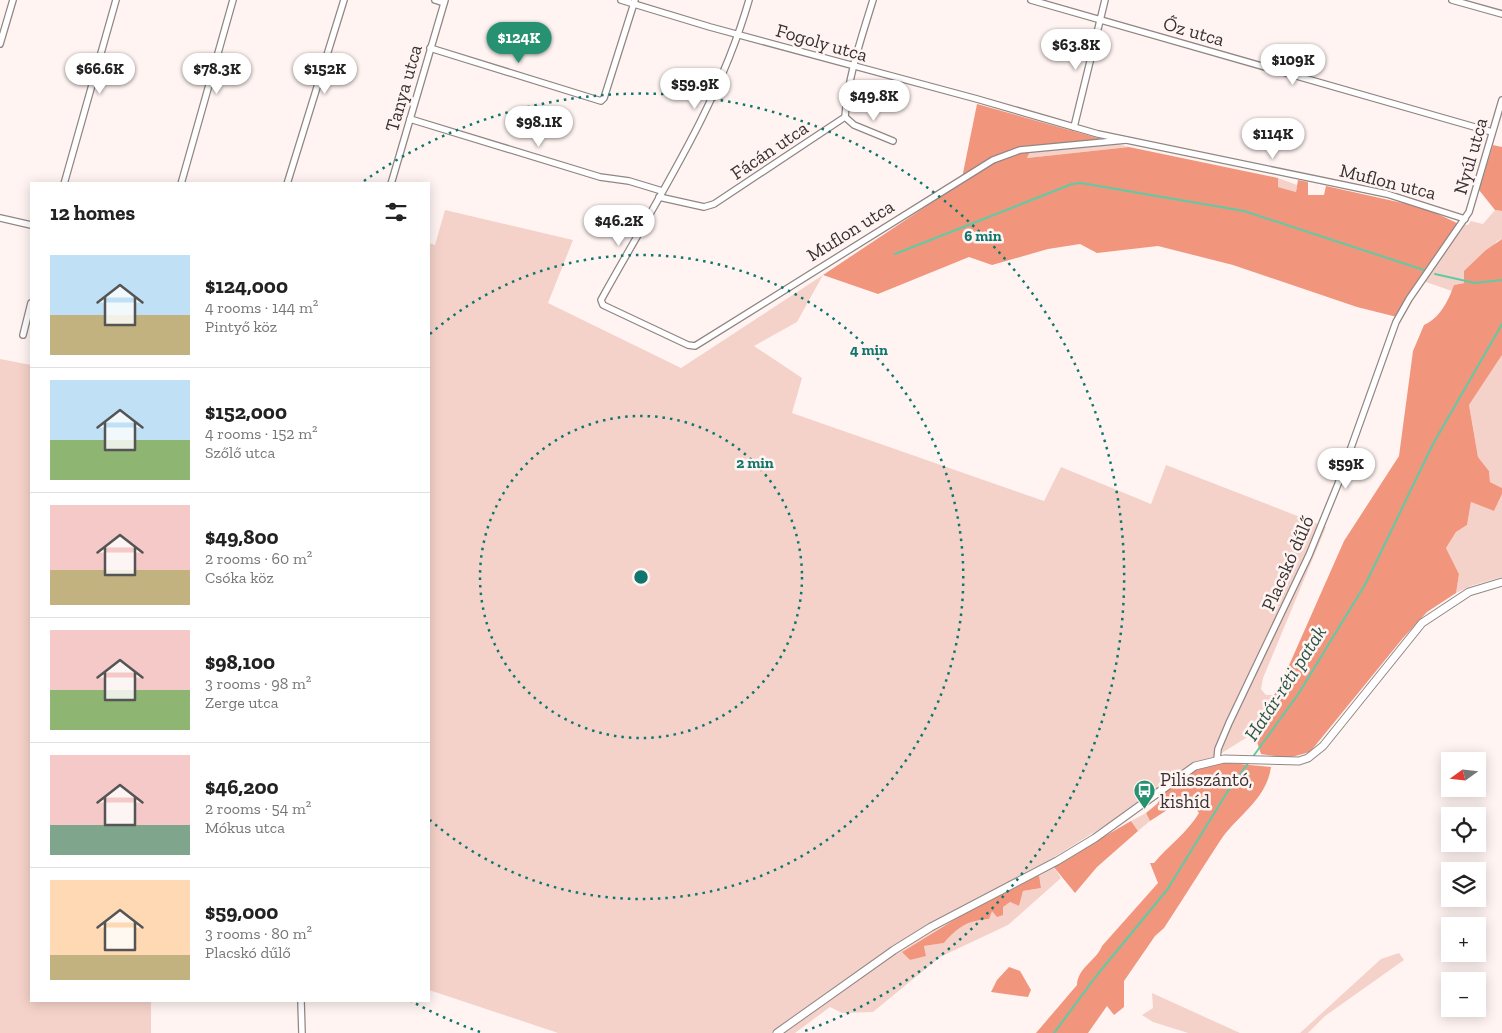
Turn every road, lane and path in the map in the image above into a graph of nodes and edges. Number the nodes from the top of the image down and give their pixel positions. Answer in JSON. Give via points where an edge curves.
{"nodes":[{"id":1,"x":14,"y":0,"type":"edge"},
{"id":2,"x":116,"y":0,"type":"edge"},
{"id":3,"x":233,"y":0,"type":"edge"},
{"id":4,"x":344,"y":0,"type":"edge"},
{"id":5,"x":435,"y":0,"type":"edge"},
{"id":6,"x":621,"y":0,"type":"edge"},
{"id":7,"x":749,"y":0,"type":"edge"},
{"id":8,"x":873,"y":0,"type":"edge"},
{"id":9,"x":1032,"y":0,"type":"edge"},
{"id":10,"x":1105,"y":0,"type":"edge"},
{"id":11,"x":1452,"y":0,"type":"edge"},
{"id":12,"x":444,"y":1,"type":"edge"},
{"id":13,"x":634,"y":2,"type":"edge"},
{"id":14,"x":1502,"y":14,"type":"edge"},
{"id":15,"x":1099,"y":19,"type":"junction"},
{"id":16,"x":739,"y":34,"type":"junction"},
{"id":17,"x":0,"y":44,"type":"edge"},
{"id":18,"x":430,"y":48,"type":"junction"},
{"id":19,"x":852,"y":67,"type":"junction"},
{"id":20,"x":1502,"y":100,"type":"edge"},
{"id":21,"x":845,"y":117,"type":"junction"},
{"id":22,"x":410,"y":119,"type":"junction"},
{"id":23,"x":1074,"y":127,"type":"junction"},
{"id":24,"x":1492,"y":132,"type":"junction"},
{"id":25,"x":1126,"y":140,"type":"junction"},
{"id":26,"x":893,"y":141,"type":"dead end"},
{"id":27,"x":65,"y":182,"type":"edge"},
{"id":28,"x":182,"y":182,"type":"edge"},
{"id":29,"x":288,"y":182,"type":"edge"},
{"id":30,"x":392,"y":182,"type":"edge"},
{"id":31,"x":660,"y":194,"type":"junction"},
{"id":32,"x":0,"y":218,"type":"edge"},
{"id":33,"x":1465,"y":219,"type":"junction"},
{"id":34,"x":30,"y":225,"type":"edge"},
{"id":35,"x":30,"y":307,"type":"edge"},
{"id":36,"x":23,"y":335,"type":"dead end"},
{"id":37,"x":1502,"y":582,"type":"edge"},
{"id":38,"x":1218,"y":760,"type":"junction"},
{"id":39,"x":301,"y":1002,"type":"edge"},
{"id":40,"x":302,"y":1033,"type":"edge"},
{"id":41,"x":777,"y":1033,"type":"edge"}],
"edges":[{"from":1,"to":17,"type":"street"},
{"from":2,"to":27,"type":"street"},
{"from":3,"to":28,"type":"street"},
{"from":4,"to":29,"type":"street"},
{"from":5,"to":12,"type":"street"},
{"from":6,"to":13,"type":"street","name":"Fogoly utca"},
{"from":7,"to":16,"type":"street"},
{"from":8,"to":19,"type":"street"},
{"from":9,"to":15,"type":"street","name":"Őz utca"},
{"from":10,"to":15,"type":"street"},
{"from":11,"to":14,"type":"street"},
{"from":12,"to":18,"type":"street","name":"Tanya utca"},
{"from":13,"to":16,"type":"street","name":"Fogoly utca"},
{"from":13,"to":18,"type":"street","via":[[601,100]]},
{"from":15,"to":23,"type":"street"},
{"from":15,"to":24,"type":"street","name":"Őz utca"},
{"from":16,"to":19,"type":"street","name":"Fogoly utca"},
{"from":16,"to":31,"type":"street","via":[[697,131]]},
{"from":18,"to":22,"type":"street","name":"Tanya utca"},
{"from":19,"to":21,"type":"street"},
{"from":19,"to":23,"type":"street","name":"Fogoly utca"},
{"from":20,"to":24,"type":"street","name":"Nyúl utca"},
{"from":21,"to":26,"type":"street","via":[[854,125]]},
{"from":21,"to":31,"type":"street","name":"Fácán utca","via":[[714,204],[704,207]]},
{"from":22,"to":30,"type":"street","name":"Tanya utca"},
{"from":22,"to":31,"type":"street","name":"Fácán utca","via":[[600,177],[629,181]]},
{"from":23,"to":25,"type":"street","name":"Muflon utca"},
{"from":24,"to":33,"type":"street","name":"Nyúl utca"},
{"from":25,"to":31,"type":"street","name":"Muflon utca","via":[[1020,150],[993,160],[695,346],[661,334],[603,305],[601,300]]},
{"from":25,"to":33,"type":"street","name":"Muflon utca","via":[[1386,194]]},
{"from":32,"to":34,"type":"street"},
{"from":33,"to":38,"type":"street","name":"Placskó dűlő","via":[[1396,322],[1309,556],[1229,723],[1218,749]]},
{"from":35,"to":36,"type":"street"},
{"from":37,"to":38,"type":"street","via":[[1460,597],[1422,623],[1315,754],[1300,761]]},
{"from":38,"to":41,"type":"street","via":[[1195,766],[1057,862],[910,940]]},
{"from":39,"to":40,"type":"street"}]}
